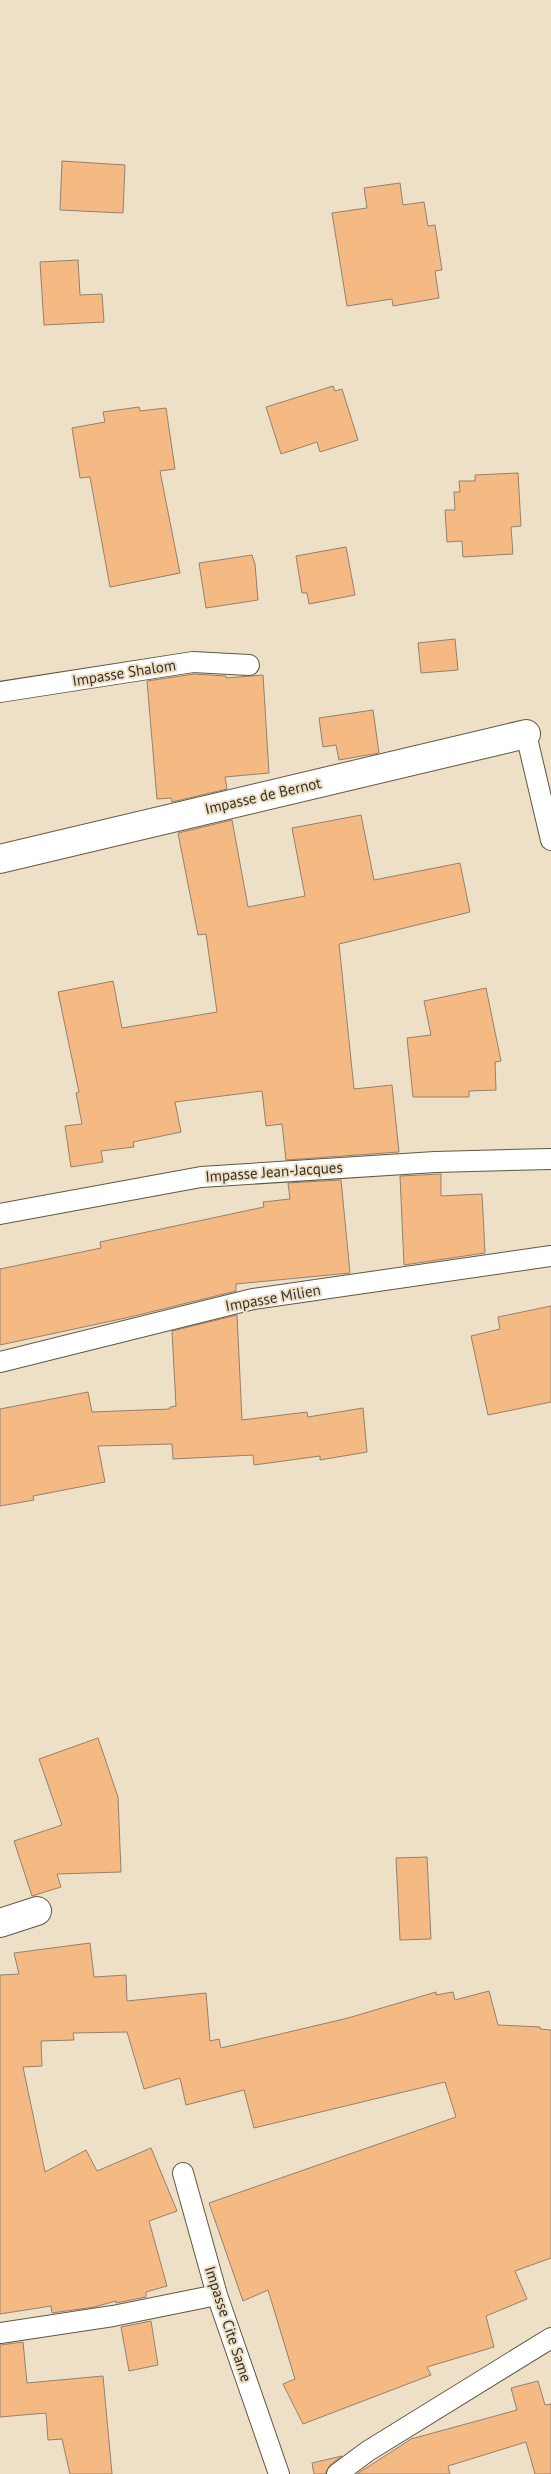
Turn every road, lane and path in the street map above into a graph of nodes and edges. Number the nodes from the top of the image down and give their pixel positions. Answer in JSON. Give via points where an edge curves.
{"nodes":[{"id":1,"x":249,"y":665,"type":"dead end"},
{"id":2,"x":0,"y":692,"type":"edge"},
{"id":3,"x":526,"y":734,"type":"joint"},
{"id":4,"x":551,"y":840,"type":"edge"},
{"id":5,"x":0,"y":858,"type":"edge"},
{"id":6,"x":551,"y":1159,"type":"edge"},
{"id":7,"x":0,"y":1214,"type":"edge"},
{"id":8,"x":551,"y":1256,"type":"edge"},
{"id":9,"x":0,"y":1362,"type":"edge"},
{"id":10,"x":37,"y":1911,"type":"dead end"},
{"id":11,"x":0,"y":1923,"type":"edge"},
{"id":12,"x":183,"y":2173,"type":"dead end"},
{"id":13,"x":217,"y":2295,"type":"junction"},
{"id":14,"x":0,"y":2333,"type":"edge"},
{"id":15,"x":551,"y":2338,"type":"edge"},
{"id":16,"x":278,"y":2474,"type":"edge"},
{"id":17,"x":337,"y":2474,"type":"edge"}],
"edges":[{"from":1,"to":2,"type":"lane","name":"Impasse Shalom","via":[[193,662]]},
{"from":3,"to":4,"type":"lane"},
{"from":3,"to":5,"type":"street","name":"Impasse de Bernot"},
{"from":6,"to":7,"type":"lane","name":"Impasse Jean-Jacques","via":[[435,1162],[202,1177]]},
{"from":8,"to":9,"type":"lane","name":"Impasse Milien","via":[[253,1298]]},
{"from":10,"to":11,"type":"street"},
{"from":12,"to":13,"type":"lane","name":"Impasse Cite Same"},
{"from":13,"to":14,"type":"lane","via":[[113,2316]]},
{"from":13,"to":16,"type":"lane","name":"Impasse Cite Same"},
{"from":15,"to":17,"type":"lane","via":[[368,2451]]}]}
